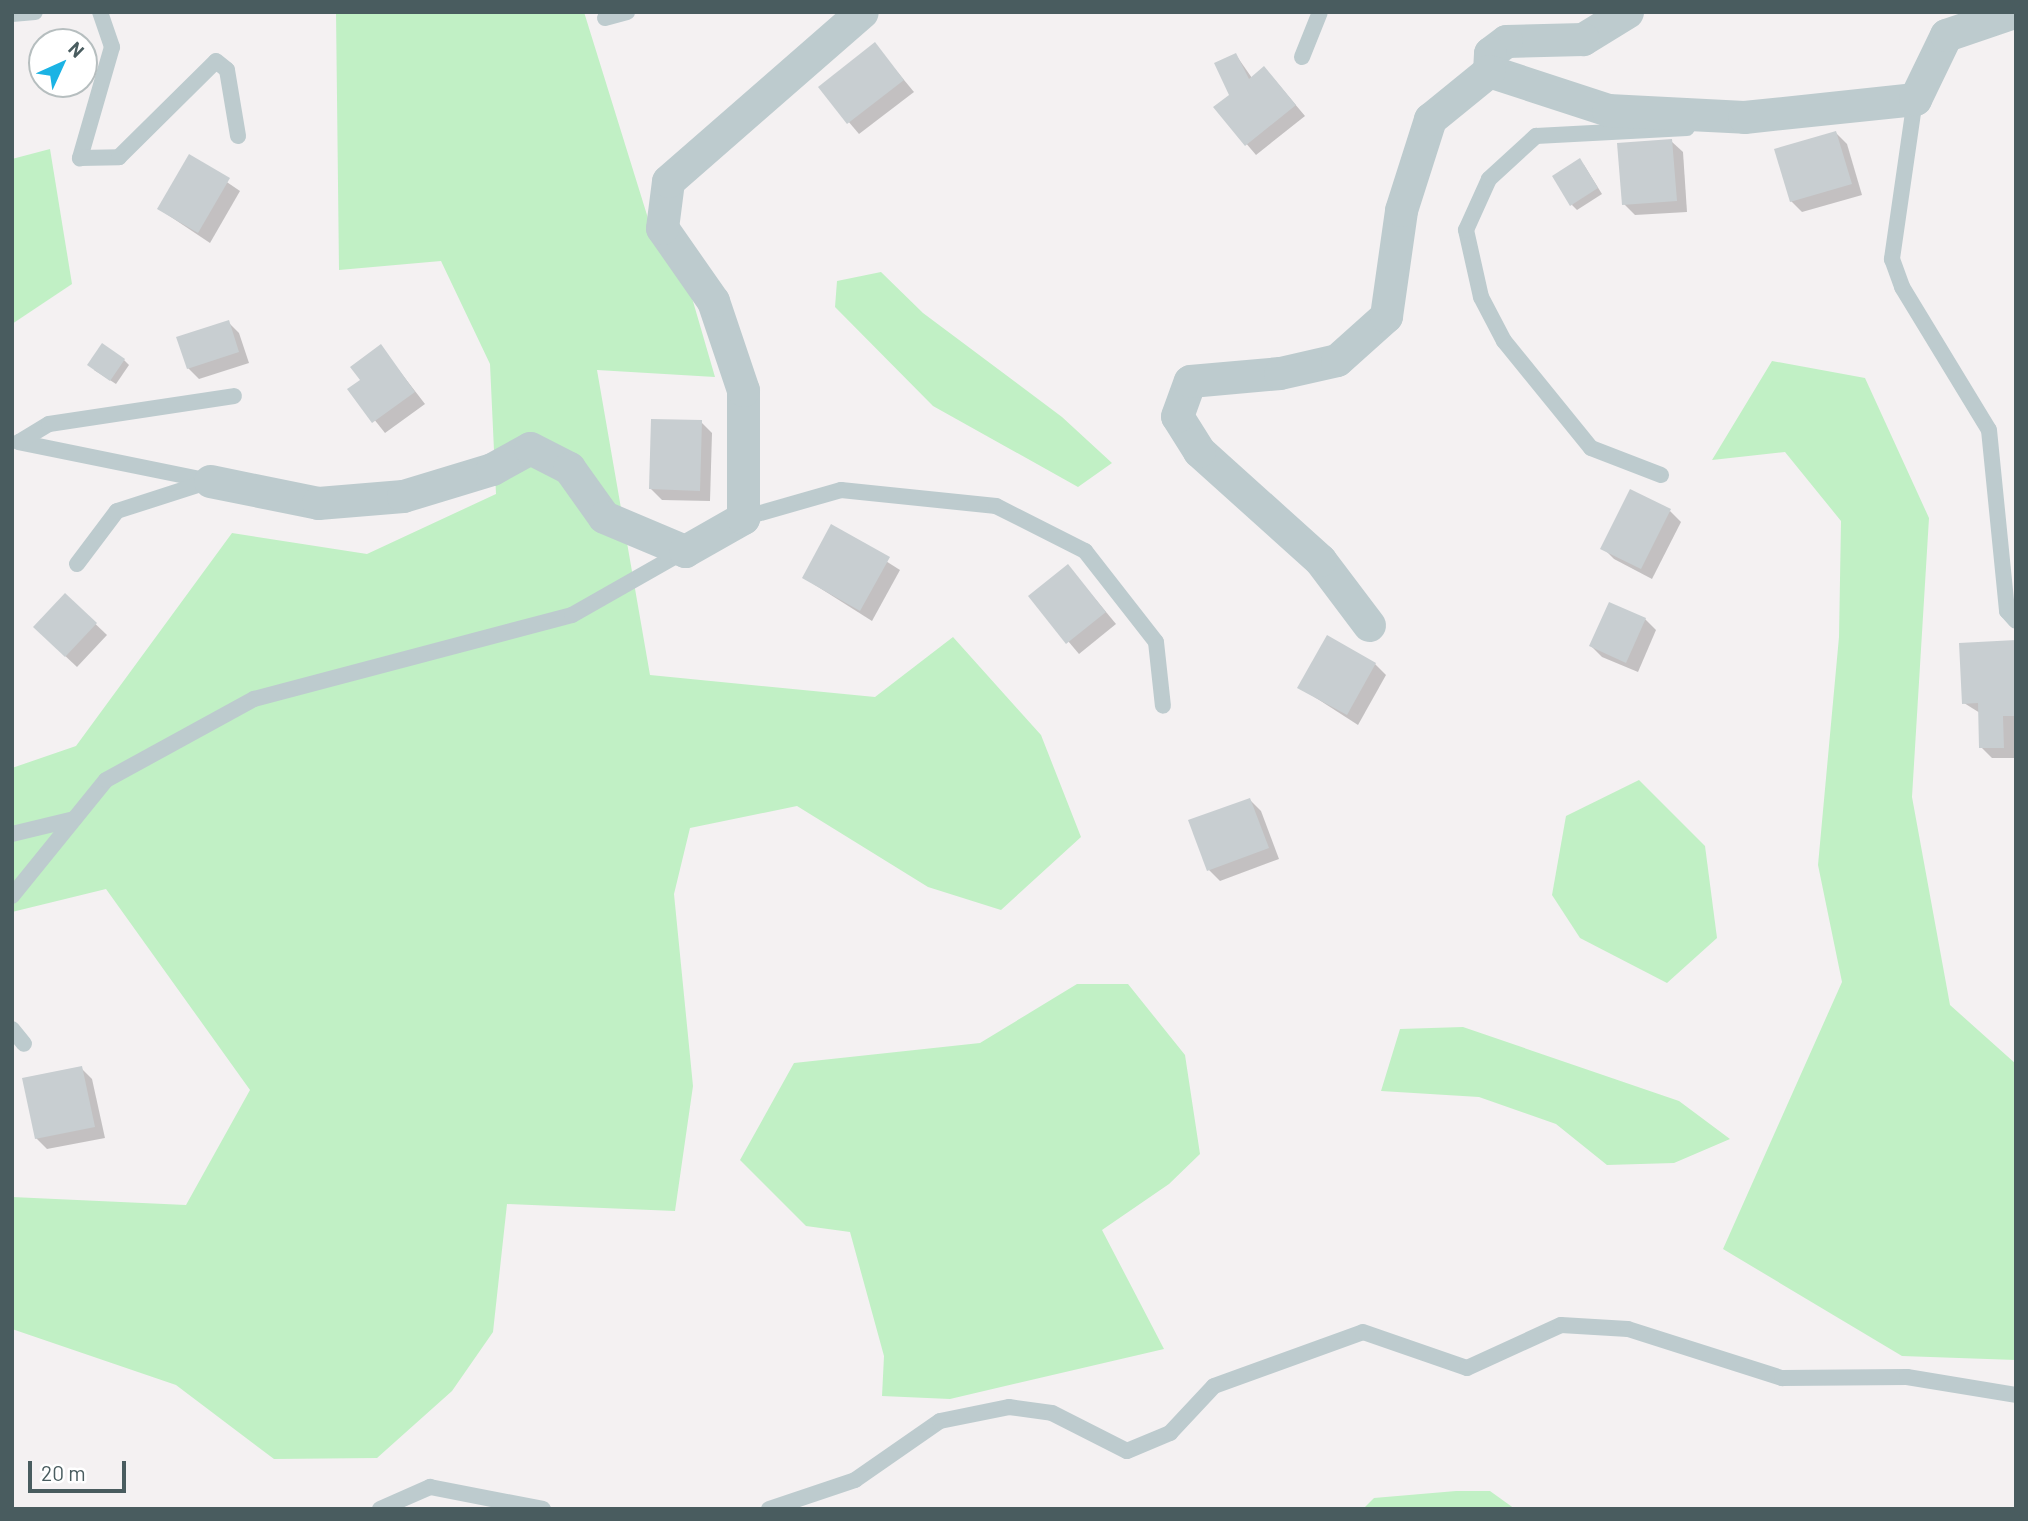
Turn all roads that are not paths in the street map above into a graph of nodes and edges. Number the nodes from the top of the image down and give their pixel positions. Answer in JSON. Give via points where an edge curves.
{"nodes":[{"id":1,"x":35,"y":12,"type":"edge"},
{"id":2,"x":100,"y":12,"type":"edge"},
{"id":3,"x":627,"y":12,"type":"edge"},
{"id":4,"x":862,"y":12,"type":"edge"},
{"id":5,"x":1320,"y":12,"type":"edge"},
{"id":6,"x":1627,"y":12,"type":"edge"},
{"id":7,"x":2014,"y":12,"type":"edge"},
{"id":8,"x":12,"y":14,"type":"edge"},
{"id":9,"x":605,"y":18,"type":"dead end"},
{"id":10,"x":1302,"y":57,"type":"dead end"},
{"id":11,"x":1489,"y":71,"type":"junction"},
{"id":12,"x":1915,"y":99,"type":"junction"},
{"id":13,"x":1744,"y":117,"type":"junction"},
{"id":14,"x":238,"y":136,"type":"dead end"},
{"id":15,"x":234,"y":396,"type":"dead end"},
{"id":16,"x":16,"y":444,"type":"edge"},
{"id":17,"x":1661,"y":475,"type":"dead end"},
{"id":18,"x":210,"y":481,"type":"junction"},
{"id":19,"x":743,"y":518,"type":"junction"},
{"id":20,"x":685,"y":551,"type":"junction"},
{"id":21,"x":77,"y":564,"type":"dead end"},
{"id":22,"x":2016,"y":621,"type":"edge"},
{"id":23,"x":1369,"y":625,"type":"dead end"},
{"id":24,"x":1163,"y":706,"type":"dead end"},
{"id":25,"x":74,"y":819,"type":"junction"},
{"id":26,"x":12,"y":834,"type":"edge"},
{"id":27,"x":12,"y":896,"type":"edge"},
{"id":28,"x":12,"y":1029,"type":"edge"},
{"id":29,"x":24,"y":1044,"type":"dead end"},
{"id":30,"x":2016,"y":1395,"type":"edge"},
{"id":31,"x":380,"y":1509,"type":"edge"},
{"id":32,"x":543,"y":1509,"type":"edge"},
{"id":33,"x":769,"y":1509,"type":"edge"}],
"edges":[{"from":1,"to":8,"type":"lane"},
{"from":2,"to":14,"type":"lane","via":[[112,47],[80,158],[119,157],[216,61],[227,69]]},
{"from":3,"to":9,"type":"lane"},
{"from":4,"to":19,"type":"street","via":[[668,181],[662,228],[713,301],[743,390]]},
{"from":5,"to":10,"type":"lane"},
{"from":6,"to":11,"type":"street","via":[[1583,39],[1506,41],[1490,53]]},
{"from":7,"to":12,"type":"street","via":[[1946,35]]},
{"from":11,"to":13,"type":"street","via":[[1608,110]]},
{"from":11,"to":23,"type":"street","via":[[1430,119],[1401,210],[1386,316],[1337,360],[1280,373],[1190,381],[1177,416],[1199,451],[1320,560]]},
{"from":12,"to":13,"type":"street"},
{"from":12,"to":22,"type":"lane","via":[[1892,259],[1902,287],[1989,430],[2007,611]]},
{"from":13,"to":17,"type":"lane","via":[[1713,127],[1536,136],[1489,179],[1466,230],[1481,296],[1504,341],[1591,448]]},
{"from":15,"to":16,"type":"lane","via":[[48,424]]},
{"from":16,"to":18,"type":"lane"},
{"from":18,"to":20,"type":"street","via":[[318,503],[403,496],[492,469],[530,448],[569,468],[604,517]]},
{"from":18,"to":21,"type":"lane","via":[[117,511]]},
{"from":19,"to":20,"type":"street"},
{"from":19,"to":24,"type":"lane","via":[[841,490],[996,506],[1085,551],[1156,642]]},
{"from":20,"to":25,"type":"lane","via":[[572,615],[254,699],[106,780]]},
{"from":25,"to":26,"type":"lane"},
{"from":25,"to":27,"type":"lane"},
{"from":28,"to":29,"type":"lane"},
{"from":30,"to":33,"type":"lane","via":[[1907,1377],[1782,1378],[1628,1329],[1561,1325],[1467,1368],[1363,1332],[1214,1386],[1170,1433],[1127,1451],[1052,1413],[1009,1407],[940,1421],[855,1480]]},
{"from":31,"to":32,"type":"lane","via":[[430,1487]]}]}
